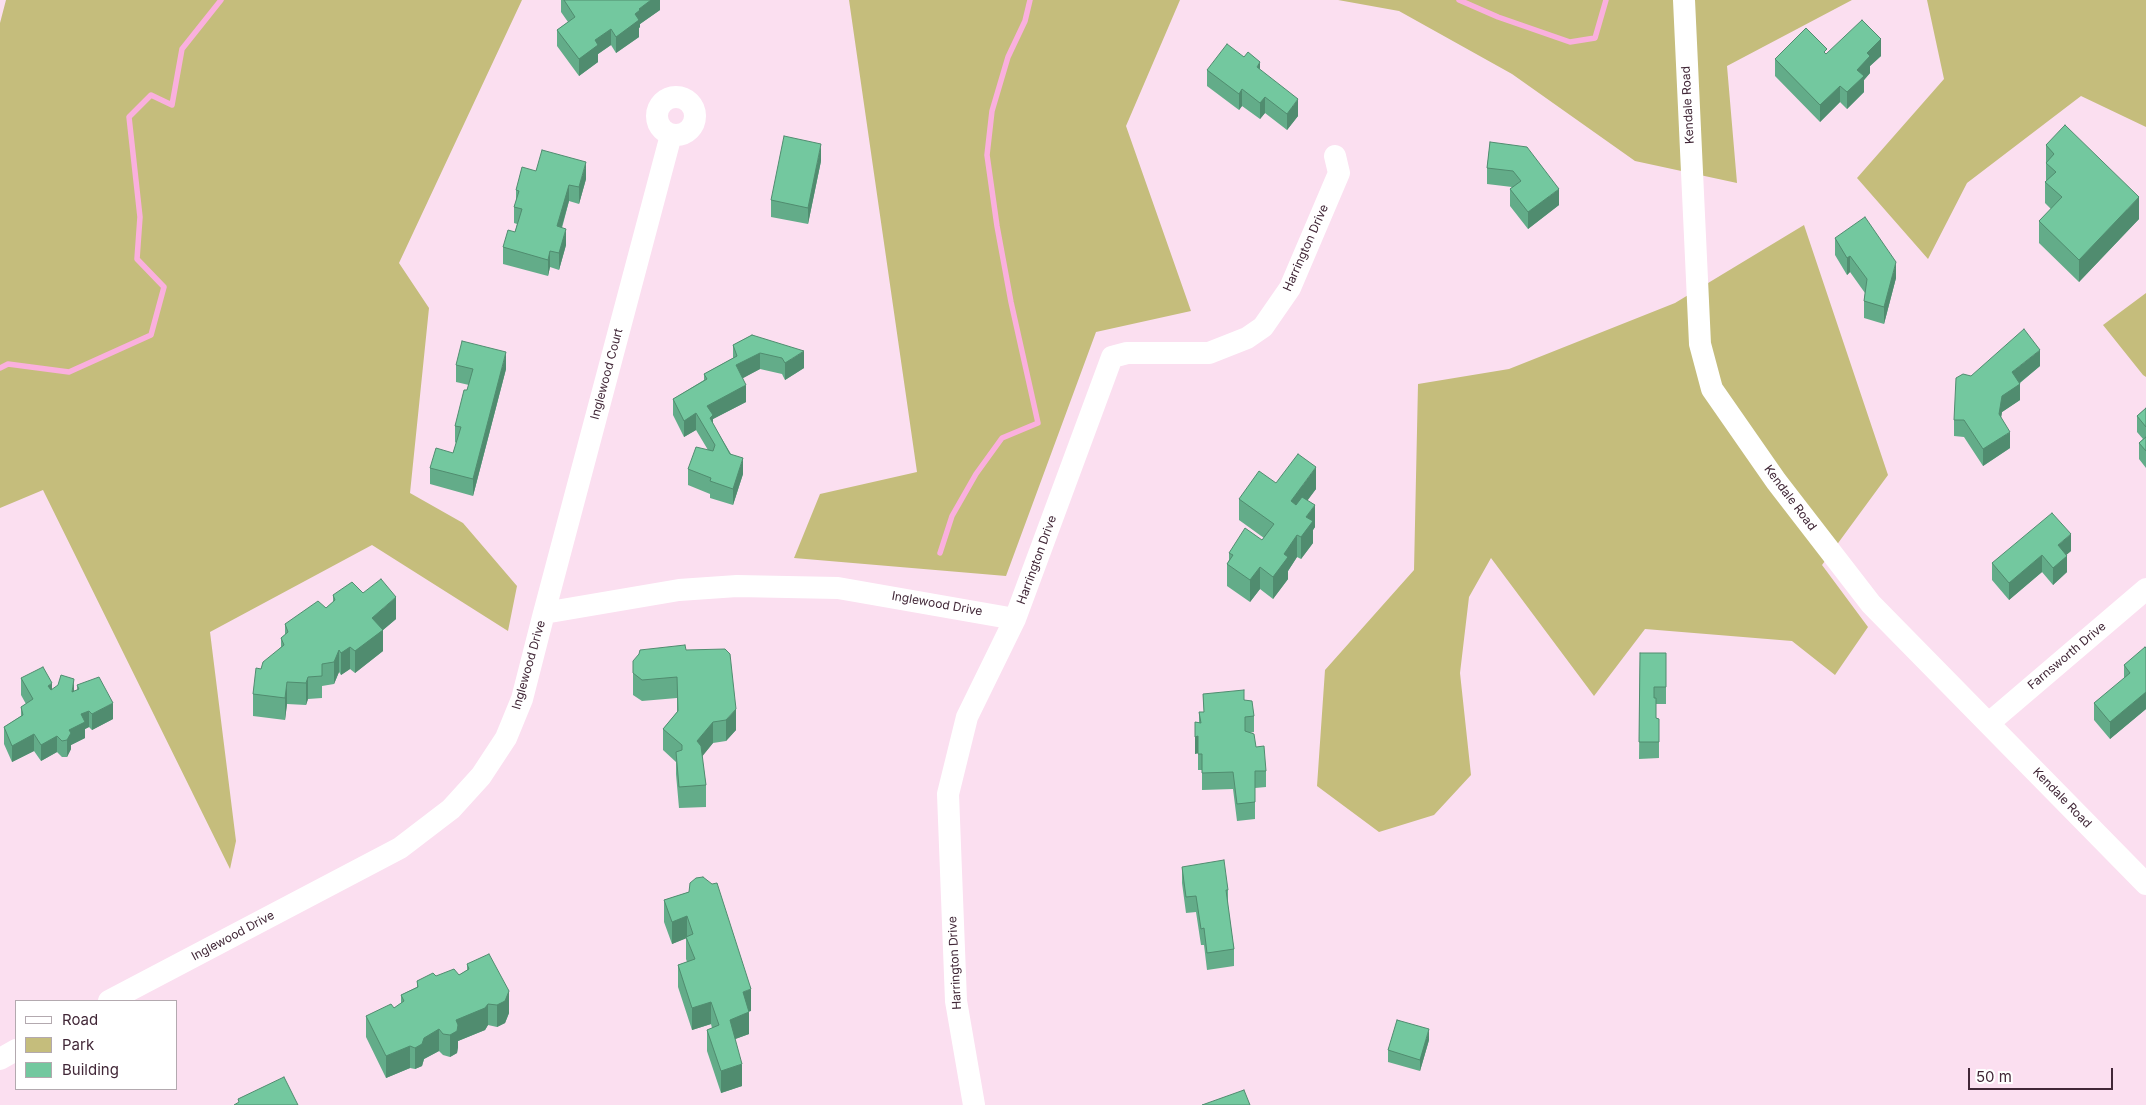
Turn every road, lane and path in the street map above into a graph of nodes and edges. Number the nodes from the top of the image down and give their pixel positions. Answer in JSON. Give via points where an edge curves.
{"nodes":[{"id":1,"x":1684,"y":0,"type":"edge"},
{"id":2,"x":671,"y":135,"type":"dead end"},
{"id":3,"x":1335,"y":156,"type":"dead end"},
{"id":4,"x":2146,"y":589,"type":"edge"},
{"id":5,"x":544,"y":613,"type":"junction"},
{"id":6,"x":1015,"y":619,"type":"junction"},
{"id":7,"x":1989,"y":723,"type":"junction"},
{"id":8,"x":2146,"y":884,"type":"edge"},
{"id":9,"x":112,"y":1000,"type":"edge"},
{"id":10,"x":15,"y":1051,"type":"edge"},
{"id":11,"x":0,"y":1059,"type":"edge"},
{"id":12,"x":974,"y":1105,"type":"edge"}],
"edges":[{"from":1,"to":7,"type":"street","name":"Kendale Road","via":[[1700,344],[1712,389],[1776,481],[1871,604]]},
{"from":2,"to":5,"type":"street","name":"Inglewood Court"},
{"from":3,"to":6,"type":"street","name":"Harrington Drive","via":[[1339,173],[1290,288],[1263,327],[1247,338],[1209,353],[1112,357]]},
{"from":4,"to":7,"type":"street","name":"Farnsworth Drive"},
{"from":5,"to":6,"type":"street","name":"Inglewood Drive","via":[[679,590],[737,586],[838,588]]},
{"from":5,"to":9,"type":"street","name":"Inglewood Drive","via":[[522,699],[506,738],[481,776],[451,809],[400,848]]},
{"from":6,"to":12,"type":"street","name":"Harrington Drive","via":[[967,717],[948,794],[956,1001]]},
{"from":7,"to":8,"type":"street","name":"Kendale Road"},
{"from":10,"to":11,"type":"street"}]}
